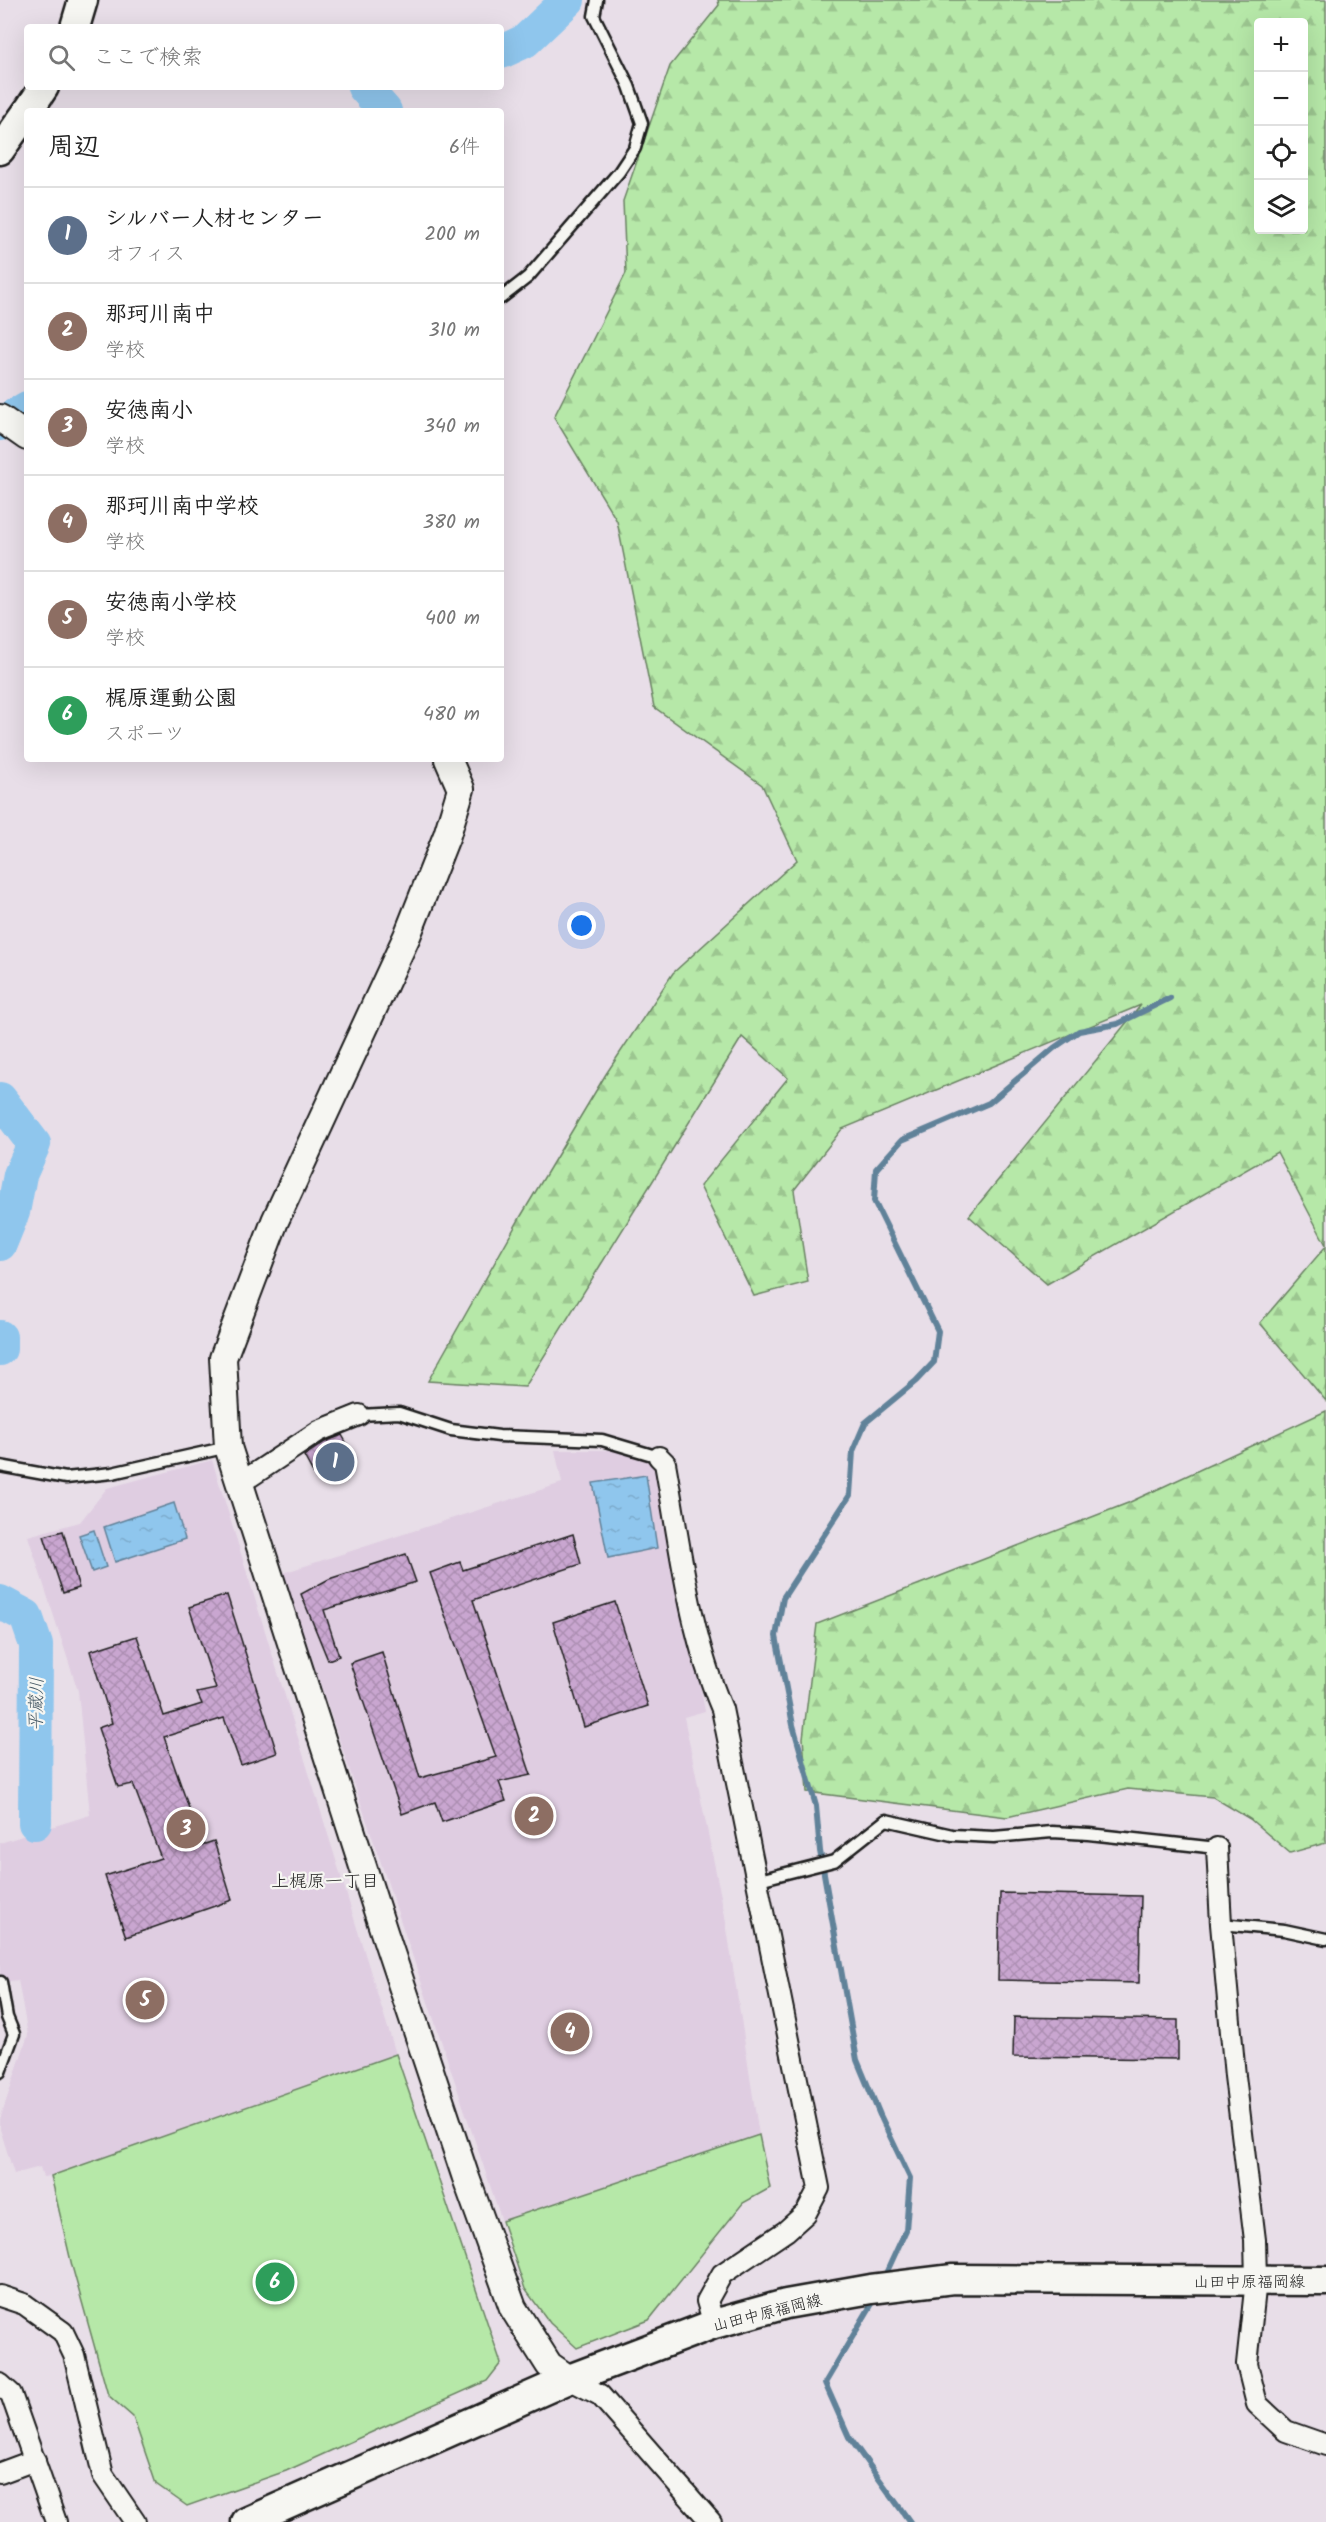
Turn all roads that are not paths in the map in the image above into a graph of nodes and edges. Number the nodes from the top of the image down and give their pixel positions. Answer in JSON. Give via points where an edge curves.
{"nodes":[{"id":1,"x":83,"y":0,"type":"edge"},
{"id":2,"x":597,"y":0,"type":"edge"},
{"id":3,"x":76,"y":24,"type":"edge"},
{"id":4,"x":42,"y":90,"type":"edge"},
{"id":5,"x":30,"y":108,"type":"edge"},
{"id":6,"x":24,"y":116,"type":"edge"},
{"id":7,"x":0,"y":150,"type":"edge"},
{"id":8,"x":504,"y":296,"type":"edge"},
{"id":9,"x":0,"y":418,"type":"edge"},
{"id":10,"x":24,"y":435,"type":"edge"},
{"id":11,"x":449,"y":762,"type":"edge"},
{"id":12,"x":359,"y":1415,"type":"joint"},
{"id":13,"x":228,"y":1447,"type":"junction"},
{"id":14,"x":659,"y":1457,"type":"joint"},
{"id":15,"x":0,"y":1466,"type":"edge"},
{"id":16,"x":239,"y":1485,"type":"junction"},
{"id":17,"x":1217,"y":1848,"type":"joint"},
{"id":18,"x":759,"y":1880,"type":"junction"},
{"id":19,"x":1221,"y":1924,"type":"junction"},
{"id":20,"x":1326,"y":1939,"type":"edge"},
{"id":21,"x":1,"y":1982,"type":"edge"},
{"id":22,"x":0,"y":2072,"type":"edge"},
{"id":23,"x":1257,"y":2280,"type":"junction"},
{"id":24,"x":1326,"y":2281,"type":"edge"},
{"id":25,"x":0,"y":2296,"type":"edge"},
{"id":26,"x":714,"y":2324,"type":"junction"},
{"id":27,"x":569,"y":2379,"type":"junction"},
{"id":28,"x":0,"y":2384,"type":"edge"},
{"id":29,"x":1326,"y":2445,"type":"edge"},
{"id":30,"x":35,"y":2460,"type":"junction"},
{"id":31,"x":0,"y":2473,"type":"edge"},
{"id":32,"x":56,"y":2522,"type":"edge"},
{"id":33,"x":135,"y":2522,"type":"edge"},
{"id":34,"x":246,"y":2522,"type":"edge"},
{"id":35,"x":711,"y":2522,"type":"edge"}],
"edges":[{"from":1,"to":3,"type":"main road"},
{"from":2,"to":8,"type":"lane","via":[[594,16],[629,86],[642,123],[635,148],[619,172],[528,277]]},
{"from":4,"to":5,"type":"main road"},
{"from":6,"to":7,"type":"main road"},
{"from":9,"to":10,"type":"street"},
{"from":11,"to":13,"type":"street","via":[[461,789],[447,835],[407,936],[275,1221],[222,1358]]},
{"from":12,"to":14,"type":"lane","via":[[399,1413],[451,1430],[499,1436],[602,1440]]},
{"from":12,"to":16,"type":"street","via":[[319,1431]]},
{"from":13,"to":15,"type":"lane","via":[[112,1473],[66,1478]]},
{"from":13,"to":16,"type":"street"},
{"from":14,"to":18,"type":"street","via":[[665,1464],[693,1614],[708,1676],[722,1709]]},
{"from":16,"to":27,"type":"street","via":[[465,2175],[513,2308],[549,2365]]},
{"from":17,"to":18,"type":"lane","via":[[1052,1832],[994,1837],[952,1835],[886,1820],[834,1860]]},
{"from":17,"to":19,"type":"street"},
{"from":18,"to":26,"type":"street","via":[[819,2188],[806,2213],[722,2274],[707,2301]]},
{"from":19,"to":20,"type":"lane"},
{"from":19,"to":23,"type":"street"},
{"from":21,"to":22,"type":"lane","via":[[14,2034]]},
{"from":23,"to":24,"type":"main road","name":"山田中原福岡線"},
{"from":23,"to":26,"type":"main road","name":"山田中原福岡線","via":[[953,2280],[834,2295],[755,2311]]},
{"from":23,"to":29,"type":"street","via":[[1247,2364],[1257,2404],[1286,2431]]},
{"from":25,"to":33,"type":"street","via":[[24,2304],[63,2332],[74,2355],[103,2475]]},
{"from":26,"to":27,"type":"main road","name":"山田中原福岡線"},
{"from":27,"to":34,"type":"main road","name":"山田中原福岡線"},
{"from":27,"to":35,"type":"street","via":[[600,2395]]},
{"from":28,"to":30,"type":"street","via":[[11,2394]]},
{"from":30,"to":31,"type":"street"},
{"from":30,"to":32,"type":"street"}]}
